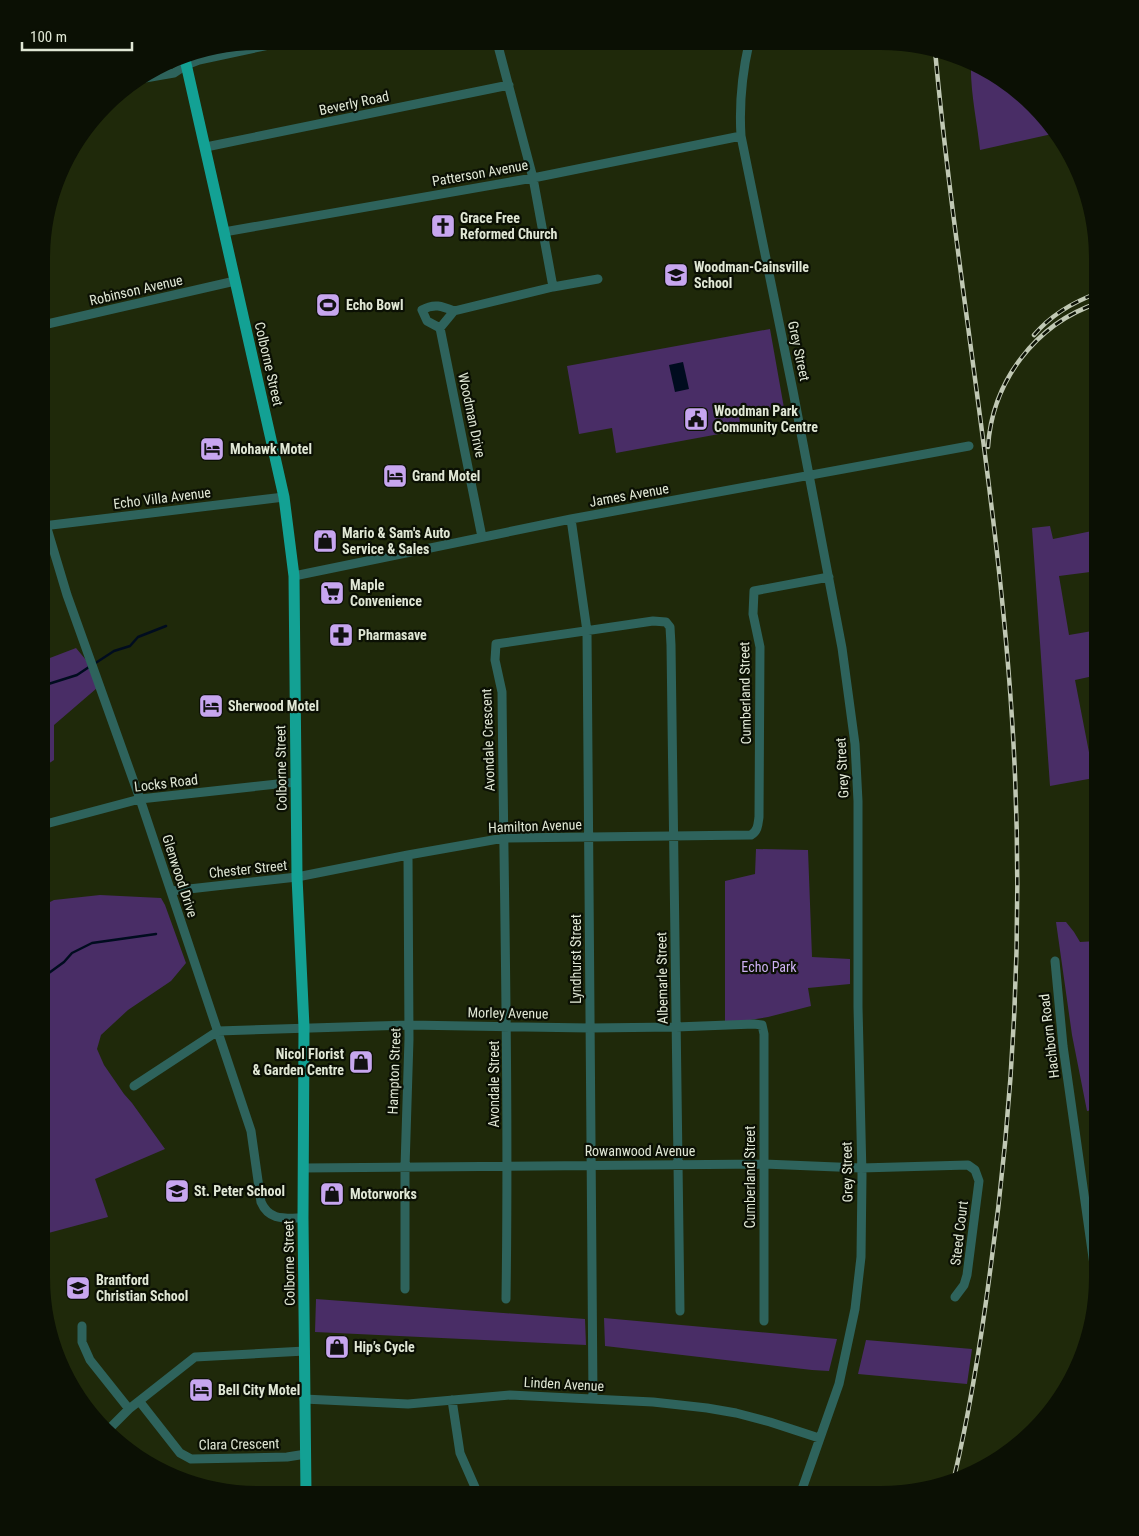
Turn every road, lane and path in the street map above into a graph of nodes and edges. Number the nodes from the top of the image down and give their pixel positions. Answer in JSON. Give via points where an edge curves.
{"nodes":[{"id":1,"x":246,"y":50,"type":"edge"},
{"id":2,"x":499,"y":50,"type":"edge"},
{"id":3,"x":747,"y":50,"type":"edge"},
{"id":4,"x":194,"y":60,"type":"edge"},
{"id":5,"x":186,"y":63,"type":"edge"},
{"id":6,"x":181,"y":65,"type":"edge"},
{"id":7,"x":158,"y":76,"type":"edge"},
{"id":8,"x":508,"y":85,"type":"junction"},
{"id":9,"x":741,"y":136,"type":"junction"},
{"id":10,"x":206,"y":147,"type":"junction"},
{"id":11,"x":533,"y":178,"type":"junction"},
{"id":12,"x":224,"y":232,"type":"junction"},
{"id":13,"x":598,"y":279,"type":"dead end"},
{"id":14,"x":236,"y":281,"type":"junction"},
{"id":15,"x":553,"y":287,"type":"junction"},
{"id":16,"x":454,"y":311,"type":"junction"},
{"id":17,"x":50,"y":323,"type":"edge"},
{"id":18,"x":440,"y":328,"type":"junction"},
{"id":19,"x":969,"y":446,"type":"dead end"},
{"id":20,"x":809,"y":476,"type":"junction"},
{"id":21,"x":284,"y":497,"type":"junction"},
{"id":22,"x":571,"y":519,"type":"junction"},
{"id":23,"x":50,"y":524,"type":"edge"},
{"id":24,"x":482,"y":537,"type":"junction"},
{"id":25,"x":50,"y":543,"type":"edge"},
{"id":26,"x":294,"y":576,"type":"junction"},
{"id":27,"x":829,"y":577,"type":"junction"},
{"id":28,"x":587,"y":631,"type":"junction"},
{"id":29,"x":296,"y":782,"type":"junction"},
{"id":30,"x":140,"y":799,"type":"junction"},
{"id":31,"x":50,"y":823,"type":"edge"},
{"id":32,"x":674,"y":836,"type":"junction"},
{"id":33,"x":748,"y":836,"type":"joint"},
{"id":34,"x":504,"y":838,"type":"junction"},
{"id":35,"x":588,"y":838,"type":"junction"},
{"id":36,"x":408,"y":855,"type":"junction"},
{"id":37,"x":297,"y":877,"type":"junction"},
{"id":38,"x":171,"y":891,"type":"junction"},
{"id":39,"x":1055,"y":961,"type":"dead end"},
{"id":40,"x":409,"y":1025,"type":"junction"},
{"id":41,"x":304,"y":1027,"type":"junction"},
{"id":42,"x":676,"y":1027,"type":"junction"},
{"id":43,"x":507,"y":1028,"type":"junction"},
{"id":44,"x":590,"y":1028,"type":"junction"},
{"id":45,"x":218,"y":1031,"type":"junction"},
{"id":46,"x":764,"y":1034,"type":"joint"},
{"id":47,"x":134,"y":1086,"type":"dead end"},
{"id":48,"x":764,"y":1164,"type":"junction"},
{"id":49,"x":676,"y":1165,"type":"junction"},
{"id":50,"x":508,"y":1166,"type":"junction"},
{"id":51,"x":591,"y":1166,"type":"junction"},
{"id":52,"x":405,"y":1167,"type":"junction"},
{"id":53,"x":304,"y":1168,"type":"junction"},
{"id":54,"x":861,"y":1168,"type":"junction"},
{"id":55,"x":975,"y":1170,"type":"joint"},
{"id":56,"x":303,"y":1218,"type":"junction"},
{"id":57,"x":1089,"y":1230,"type":"edge"},
{"id":58,"x":405,"y":1289,"type":"dead end"},
{"id":59,"x":955,"y":1297,"type":"dead end"},
{"id":60,"x":506,"y":1299,"type":"dead end"},
{"id":61,"x":680,"y":1311,"type":"dead end"},
{"id":62,"x":764,"y":1320,"type":"dead end"},
{"id":63,"x":82,"y":1326,"type":"dead end"},
{"id":64,"x":305,"y":1351,"type":"junction"},
{"id":65,"x":304,"y":1399,"type":"junction"},
{"id":66,"x":593,"y":1399,"type":"junction"},
{"id":67,"x":452,"y":1400,"type":"junction"},
{"id":68,"x":140,"y":1402,"type":"junction"},
{"id":69,"x":129,"y":1409,"type":"junction"},
{"id":70,"x":112,"y":1426,"type":"edge"},
{"id":71,"x":819,"y":1438,"type":"junction"},
{"id":72,"x":306,"y":1454,"type":"junction"},
{"id":73,"x":306,"y":1486,"type":"edge"},
{"id":74,"x":474,"y":1486,"type":"edge"},
{"id":75,"x":803,"y":1486,"type":"edge"}],
"edges":[{"from":1,"to":4,"type":"street"},
{"from":2,"to":8,"type":"street"},
{"from":3,"to":9,"type":"street","name":"Grey Street","via":[[739,102]]},
{"from":5,"to":10,"type":"main road","name":"Colborne Street"},
{"from":6,"to":7,"type":"street","via":[[174,73]]},
{"from":8,"to":10,"type":"street","name":"Beverly Road"},
{"from":8,"to":11,"type":"street"},
{"from":9,"to":11,"type":"street","name":"Patterson Avenue"},
{"from":9,"to":20,"type":"street","name":"Grey Street"},
{"from":10,"to":12,"type":"main road","name":"Colborne Street"},
{"from":11,"to":12,"type":"street","name":"Patterson Avenue"},
{"from":11,"to":15,"type":"street"},
{"from":12,"to":14,"type":"main road","name":"Colborne Street"},
{"from":13,"to":15,"type":"street"},
{"from":14,"to":17,"type":"street","name":"Robinson Avenue"},
{"from":14,"to":21,"type":"main road","name":"Colborne Street"},
{"from":15,"to":16,"type":"street"},
{"from":16,"to":18,"type":"street"},
{"from":16,"to":18,"type":"street","via":[[441,305],[422,310],[428,321]]},
{"from":18,"to":24,"type":"street","name":"Woodman Drive"},
{"from":19,"to":20,"type":"street","name":"James Avenue"},
{"from":20,"to":22,"type":"street","name":"James Avenue"},
{"from":20,"to":27,"type":"street","name":"Grey Street"},
{"from":21,"to":23,"type":"street","name":"Echo Villa Avenue"},
{"from":21,"to":26,"type":"main road","name":"Colborne Street"},
{"from":22,"to":24,"type":"street","name":"James Avenue"},
{"from":22,"to":28,"type":"street","name":"Lyndhurst Street"},
{"from":24,"to":26,"type":"street","name":"James Avenue"},
{"from":25,"to":30,"type":"street","name":"Glenwood Drive"},
{"from":26,"to":29,"type":"main road","name":"Colborne Street"},
{"from":27,"to":33,"type":"street","name":"Cumberland Street","via":[[754,592],[753,614],[760,647],[759,817],[755,833]]},
{"from":27,"to":54,"type":"street","name":"Grey Street","via":[[848,688],[857,778]]},
{"from":28,"to":32,"type":"street","name":"Albemarle Street","via":[[653,621],[666,622],[670,627]]},
{"from":28,"to":34,"type":"street","name":"Avondale Crescent","via":[[496,644],[495,660],[502,692]]},
{"from":28,"to":35,"type":"street","name":"Lyndhurst Street"},
{"from":29,"to":30,"type":"street","name":"Locks Road"},
{"from":29,"to":37,"type":"main road","name":"Colborne Street"},
{"from":30,"to":31,"type":"street","name":"Locks Road"},
{"from":30,"to":38,"type":"street","name":"Glenwood Drive"},
{"from":32,"to":33,"type":"street","name":"Hamilton Avenue"},
{"from":32,"to":35,"type":"street","name":"Hamilton Avenue"},
{"from":32,"to":42,"type":"street","name":"Albemarle Street"},
{"from":34,"to":35,"type":"street","name":"Hamilton Avenue"},
{"from":34,"to":36,"type":"street","name":"Hamilton Avenue"},
{"from":34,"to":43,"type":"street","name":"Avondale Street"},
{"from":35,"to":44,"type":"street","name":"Lyndhurst Street"},
{"from":36,"to":37,"type":"street","name":"Hamilton Avenue"},
{"from":36,"to":40,"type":"street","name":"Hampton Street"},
{"from":37,"to":38,"type":"street","name":"Chester Street"},
{"from":37,"to":41,"type":"main road","name":"Colborne Street"},
{"from":38,"to":45,"type":"street","name":"Glenwood Drive"},
{"from":39,"to":57,"type":"street","name":"Hachborn Road","via":[[1063,1046]]},
{"from":40,"to":41,"type":"street","name":"Morley Avenue"},
{"from":40,"to":43,"type":"street","name":"Morley Avenue"},
{"from":40,"to":52,"type":"street","name":"Hampton Street"},
{"from":41,"to":45,"type":"street","name":"Morley Avenue"},
{"from":41,"to":53,"type":"main road","name":"Colborne Street"},
{"from":42,"to":44,"type":"street","name":"Morley Avenue"},
{"from":42,"to":46,"type":"street","name":"Morley Avenue","via":[[754,1024],[762,1025]]},
{"from":42,"to":49,"type":"street","name":"Albemarle Street"},
{"from":43,"to":44,"type":"street","name":"Morley Avenue"},
{"from":43,"to":50,"type":"street","name":"Avondale Street"},
{"from":44,"to":51,"type":"street","name":"Lyndhurst Street"},
{"from":45,"to":47,"type":"street"},
{"from":45,"to":56,"type":"street","name":"Glenwood Drive","via":[[251,1130],[261,1202],[274,1216]]},
{"from":46,"to":48,"type":"street","name":"Cumberland Street"},
{"from":48,"to":49,"type":"street","name":"Rowanwood Avenue"},
{"from":48,"to":54,"type":"street","name":"Rowanwood Avenue"},
{"from":48,"to":62,"type":"street","name":"Cumberland Street"},
{"from":49,"to":51,"type":"street","name":"Rowanwood Avenue"},
{"from":49,"to":61,"type":"street","name":"Albemarle Street"},
{"from":50,"to":51,"type":"street","name":"Rowanwood Avenue"},
{"from":50,"to":52,"type":"street","name":"Rowanwood Avenue"},
{"from":50,"to":60,"type":"street","name":"Avondale Street"},
{"from":51,"to":66,"type":"street","name":"Lyndhurst Street"},
{"from":52,"to":53,"type":"street","name":"Rowanwood Avenue"},
{"from":52,"to":58,"type":"street","name":"Hampton Street"},
{"from":53,"to":56,"type":"main road","name":"Colborne Street"},
{"from":54,"to":55,"type":"street","name":"Rowanwood Avenue","via":[[960,1164]]},
{"from":54,"to":71,"type":"street","name":"Grey Street","via":[[861,1250],[855,1309],[839,1384]]},
{"from":55,"to":59,"type":"street","name":"Steed Court","via":[[979,1181],[967,1275]]},
{"from":56,"to":64,"type":"main road","name":"Colborne Street"},
{"from":63,"to":69,"type":"street","via":[[82,1342],[90,1360]]},
{"from":64,"to":65,"type":"main road","name":"Colborne Street"},
{"from":64,"to":68,"type":"street","via":[[195,1357]]},
{"from":65,"to":67,"type":"street","name":"Linden Avenue","via":[[390,1404]]},
{"from":65,"to":72,"type":"main road","name":"Colborne Street"},
{"from":66,"to":67,"type":"street","name":"Linden Avenue","via":[[510,1395]]},
{"from":66,"to":71,"type":"street","name":"Linden Avenue","via":[[707,1408],[770,1422]]},
{"from":67,"to":74,"type":"street","via":[[460,1453]]},
{"from":68,"to":69,"type":"street"},
{"from":68,"to":72,"type":"street","name":"Clara Crescent","via":[[180,1453],[191,1459]]},
{"from":69,"to":70,"type":"street"},
{"from":71,"to":75,"type":"street","name":"Grey Street"},
{"from":72,"to":73,"type":"main road","name":"Colborne Street"}]}
